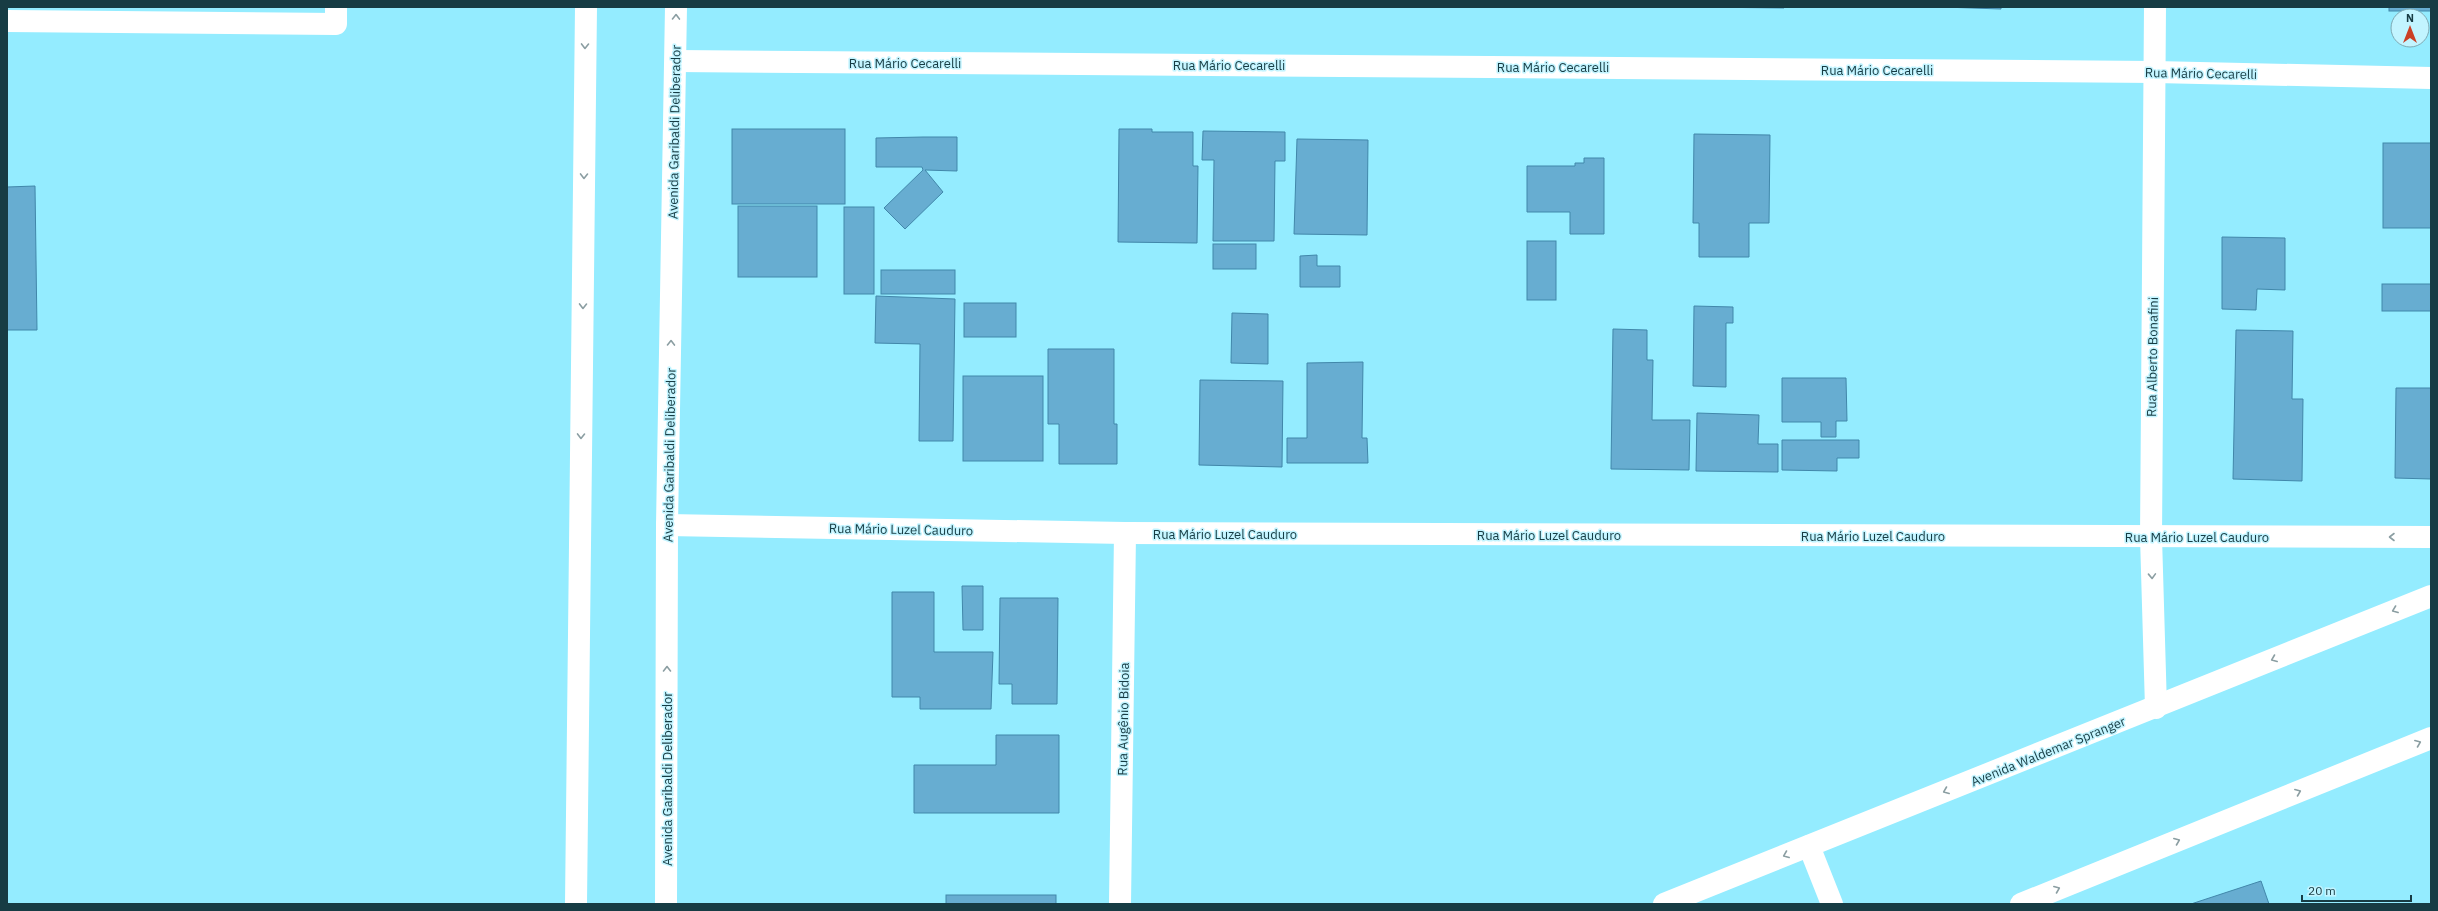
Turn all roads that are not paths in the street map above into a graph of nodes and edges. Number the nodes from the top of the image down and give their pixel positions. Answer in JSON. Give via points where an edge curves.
{"nodes":[{"id":1,"x":336,"y":7,"type":"edge"},
{"id":2,"x":586,"y":7,"type":"edge"},
{"id":3,"x":676,"y":7,"type":"edge"},
{"id":4,"x":2154,"y":7,"type":"edge"},
{"id":5,"x":7,"y":21,"type":"edge"},
{"id":6,"x":676,"y":61,"type":"junction"},
{"id":7,"x":2155,"y":72,"type":"junction"},
{"id":8,"x":2431,"y":78,"type":"edge"},
{"id":9,"x":667,"y":525,"type":"junction"},
{"id":10,"x":1125,"y":533,"type":"junction"},
{"id":11,"x":2151,"y":537,"type":"junction"},
{"id":12,"x":2431,"y":537,"type":"edge"},
{"id":13,"x":2431,"y":596,"type":"edge"},
{"id":14,"x":2156,"y":708,"type":"junction"},
{"id":15,"x":2431,"y":738,"type":"edge"},
{"id":16,"x":1809,"y":846,"type":"junction"},
{"id":17,"x":576,"y":904,"type":"edge"},
{"id":18,"x":666,"y":904,"type":"edge"},
{"id":19,"x":1120,"y":904,"type":"edge"},
{"id":20,"x":1664,"y":904,"type":"edge"},
{"id":21,"x":1832,"y":904,"type":"edge"},
{"id":22,"x":2021,"y":904,"type":"edge"}],
"edges":[{"from":1,"to":5,"type":"street","via":[[336,24]]},
{"from":2,"to":17,"type":"street","one_way":true},
{"from":6,"to":3,"type":"street","name":"Avenida Garibaldi Deliberador","one_way":true},
{"from":4,"to":7,"type":"street","name":"Rua Alberto Bonafini"},
{"from":6,"to":7,"type":"street","name":"Rua Mário Cecarelli"},
{"from":9,"to":6,"type":"street","name":"Avenida Garibaldi Deliberador","one_way":true},
{"from":7,"to":8,"type":"street","name":"Rua Mário Cecarelli"},
{"from":7,"to":11,"type":"street","name":"Rua Alberto Bonafini"},
{"from":9,"to":10,"type":"street","name":"Rua Mário Luzel Cauduro"},
{"from":18,"to":9,"type":"street","name":"Avenida Garibaldi Deliberador","one_way":true},
{"from":10,"to":11,"type":"street","name":"Rua Mário Luzel Cauduro"},
{"from":10,"to":19,"type":"street","name":"Rua Augênio Bidoia"},
{"from":12,"to":11,"type":"street","name":"Rua Mário Luzel Cauduro","one_way":true},
{"from":11,"to":14,"type":"street","name":"Rua Alberto Bonafini","one_way":true},
{"from":13,"to":14,"type":"street","name":"Avenida Waldemar Spranger","one_way":true},
{"from":14,"to":16,"type":"street","name":"Avenida Waldemar Spranger","one_way":true},
{"from":22,"to":15,"type":"street","one_way":true},
{"from":16,"to":20,"type":"street","name":"Avenida Waldemar Spranger","one_way":true},
{"from":16,"to":21,"type":"street"}]}
